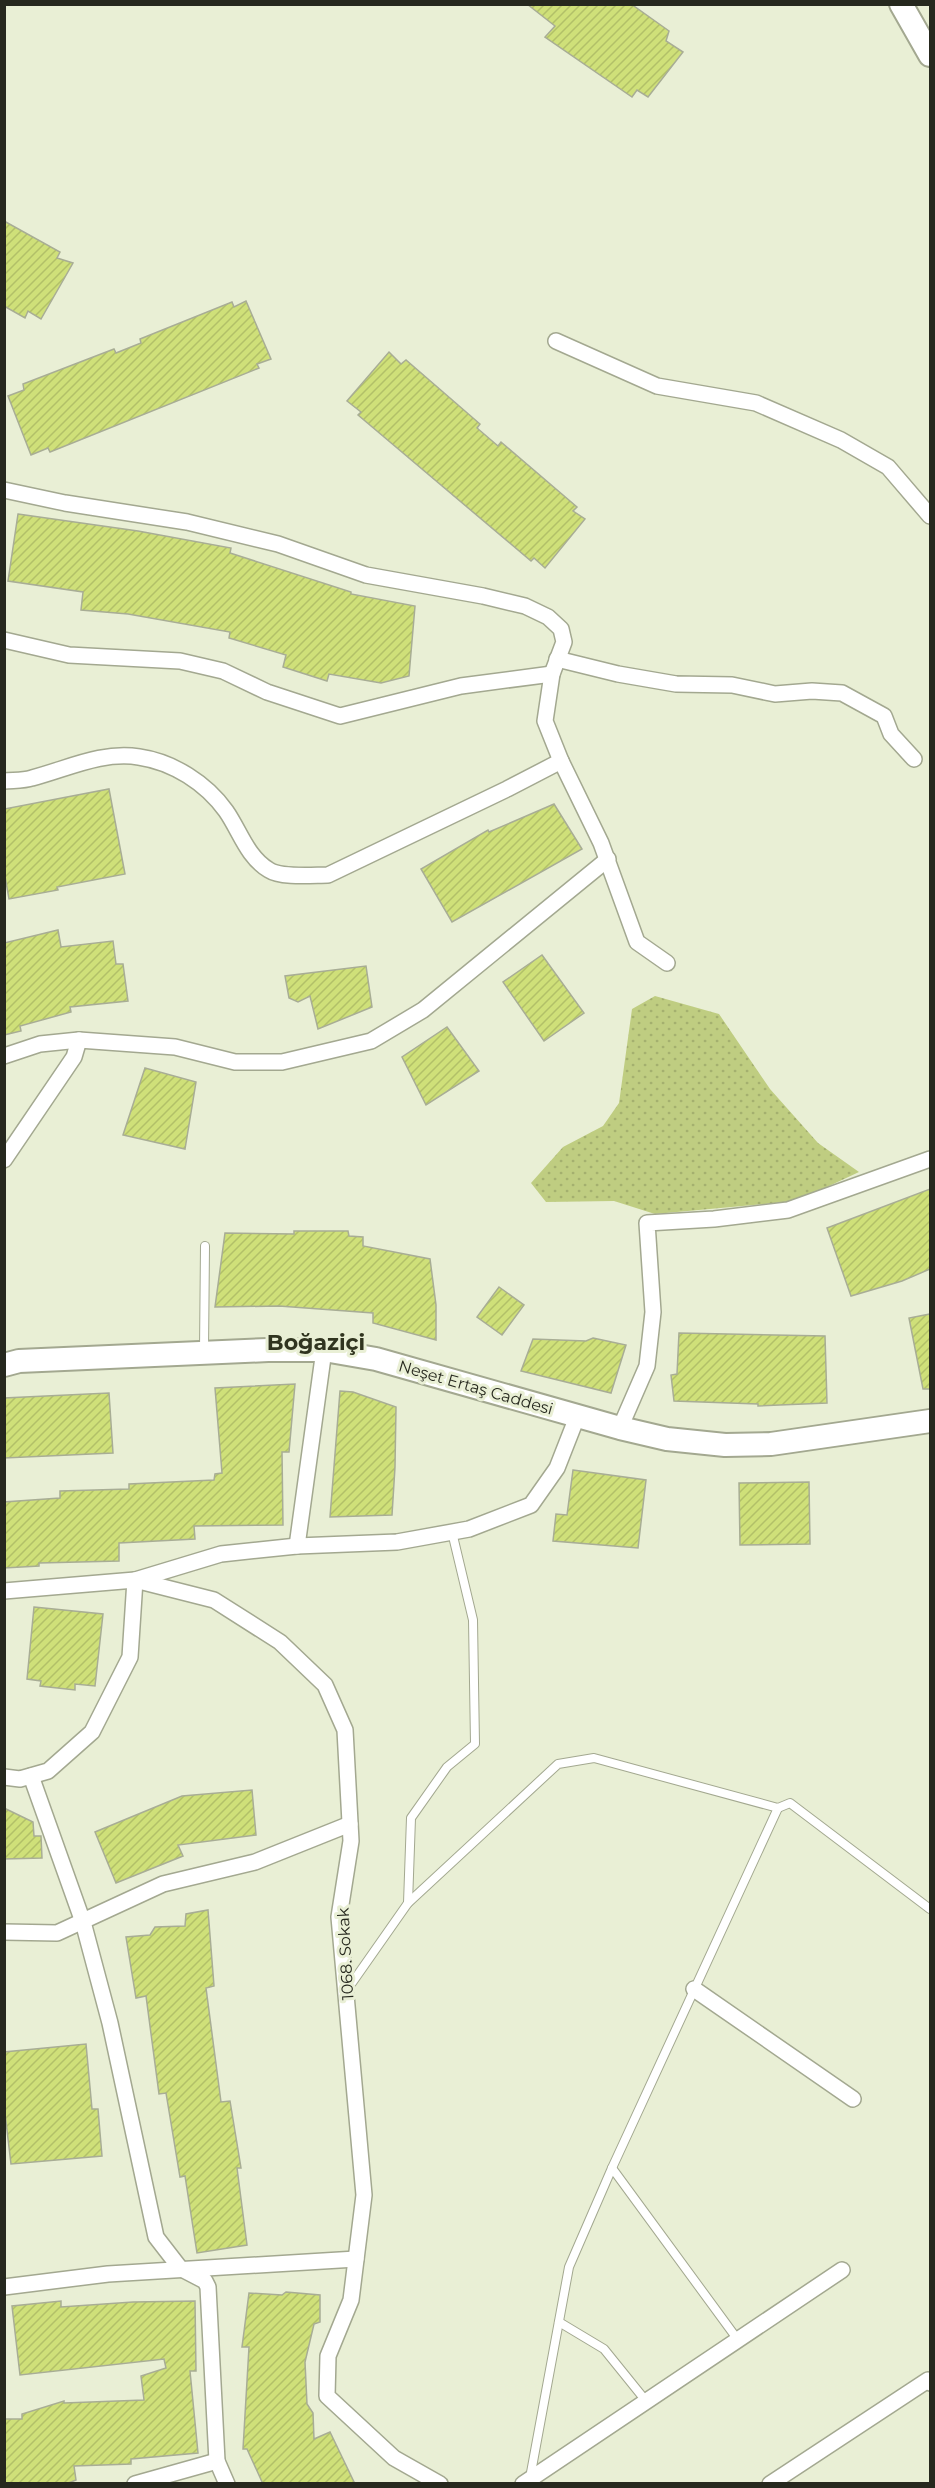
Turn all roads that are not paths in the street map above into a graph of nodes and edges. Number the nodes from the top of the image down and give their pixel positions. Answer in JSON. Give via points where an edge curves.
{"nodes":[{"id":1,"x":901,"y":4,"type":"edge"},
{"id":2,"x":930,"y":55,"type":"edge"},
{"id":3,"x":556,"y":341,"type":"dead end"},
{"id":4,"x":4,"y":490,"type":"edge"},
{"id":5,"x":930,"y":516,"type":"edge"},
{"id":6,"x":4,"y":640,"type":"edge"},
{"id":7,"x":555,"y":667,"type":"junction"},
{"id":8,"x":914,"y":759,"type":"dead end"},
{"id":9,"x":561,"y":761,"type":"junction"},
{"id":10,"x":4,"y":781,"type":"edge"},
{"id":11,"x":608,"y":859,"type":"junction"},
{"id":12,"x":668,"y":963,"type":"dead end"},
{"id":13,"x":79,"y":1040,"type":"junction"},
{"id":14,"x":4,"y":1056,"type":"edge"},
{"id":15,"x":4,"y":1160,"type":"edge"},
{"id":16,"x":930,"y":1160,"type":"edge"},
{"id":17,"x":205,"y":1246,"type":"dead end"},
{"id":18,"x":324,"y":1350,"type":"junction"},
{"id":19,"x":204,"y":1353,"type":"junction"},
{"id":20,"x":9,"y":1361,"type":"edge"},
{"id":21,"x":577,"y":1417,"type":"junction"},
{"id":22,"x":930,"y":1421,"type":"edge"},
{"id":23,"x":620,"y":1428,"type":"junction"},
{"id":24,"x":452,"y":1532,"type":"junction"},
{"id":25,"x":297,"y":1546,"type":"junction"},
{"id":26,"x":135,"y":1580,"type":"junction"},
{"id":27,"x":4,"y":1591,"type":"edge"},
{"id":28,"x":31,"y":1776,"type":"junction"},
{"id":29,"x":4,"y":1778,"type":"edge"},
{"id":30,"x":778,"y":1808,"type":"junction"},
{"id":31,"x":350,"y":1824,"type":"junction"},
{"id":32,"x":408,"y":1904,"type":"junction"},
{"id":33,"x":930,"y":1909,"type":"edge"},
{"id":34,"x":83,"y":1922,"type":"junction"},
{"id":35,"x":4,"y":1932,"type":"edge"},
{"id":36,"x":694,"y":1989,"type":"junction"},
{"id":37,"x":346,"y":1991,"type":"junction"},
{"id":38,"x":853,"y":2099,"type":"dead end"},
{"id":39,"x":612,"y":2168,"type":"junction"},
{"id":40,"x":356,"y":2259,"type":"junction"},
{"id":41,"x":180,"y":2268,"type":"junction"},
{"id":42,"x":842,"y":2270,"type":"dead end"},
{"id":43,"x":4,"y":2287,"type":"edge"},
{"id":44,"x":559,"y":2322,"type":"junction"},
{"id":45,"x":738,"y":2340,"type":"junction"},
{"id":46,"x":930,"y":2383,"type":"edge"},
{"id":47,"x":646,"y":2401,"type":"junction"},
{"id":48,"x":217,"y":2461,"type":"junction"},
{"id":49,"x":526,"y":2481,"type":"edge"},
{"id":50,"x":135,"y":2484,"type":"edge"},
{"id":51,"x":227,"y":2484,"type":"edge"},
{"id":52,"x":440,"y":2484,"type":"edge"},
{"id":53,"x":770,"y":2484,"type":"edge"}],
"edges":[{"from":1,"to":2,"type":"main road"},
{"from":3,"to":5,"type":"street","via":[[657,386],[756,403],[841,440],[888,467]]},
{"from":4,"to":7,"type":"street","via":[[187,522],[278,544],[366,575],[525,606],[548,617],[561,629],[564,642]]},
{"from":6,"to":7,"type":"street","via":[[69,655],[180,660],[223,671],[267,692],[340,716]]},
{"from":7,"to":8,"type":"street","via":[[676,684],[732,684],[775,694],[842,693],[884,716],[891,734]]},
{"from":7,"to":9,"type":"street","via":[[545,721]]},
{"from":9,"to":10,"type":"street","via":[[328,874],[270,871],[253,855],[226,810],[194,777],[162,762],[137,756],[91,759],[30,779]]},
{"from":9,"to":11,"type":"street"},
{"from":11,"to":12,"type":"street","via":[[637,942]]},
{"from":11,"to":13,"type":"street","via":[[423,1010],[371,1041],[282,1062],[235,1062],[176,1047]]},
{"from":13,"to":14,"type":"street","via":[[40,1044]]},
{"from":13,"to":15,"type":"street","via":[[74,1058]]},
{"from":16,"to":23,"type":"street","via":[[788,1210],[646,1222],[653,1312],[647,1366]]},
{"from":17,"to":19,"type":"lane"},
{"from":18,"to":19,"type":"main road","name":"Neşet Ertaş Caddesi"},
{"from":18,"to":21,"type":"main road","name":"Neşet Ertaş Caddesi","via":[[434,1374]]},
{"from":18,"to":25,"type":"street"},
{"from":19,"to":20,"type":"main road","name":"Neşet Ertaş Caddesi"},
{"from":21,"to":23,"type":"main road","name":"Neşet Ertaş Caddesi"},
{"from":21,"to":24,"type":"street","via":[[557,1468],[531,1505]]},
{"from":22,"to":23,"type":"main road","name":"Neşet Ertaş Caddesi","via":[[771,1444],[725,1445],[667,1439]]},
{"from":24,"to":25,"type":"street","via":[[398,1542]]},
{"from":24,"to":32,"type":"lane","via":[[473,1620],[475,1744],[447,1767],[411,1818]]},
{"from":25,"to":26,"type":"street","via":[[221,1554]]},
{"from":26,"to":27,"type":"street","name":"1068. Sokak"},
{"from":26,"to":28,"type":"street","via":[[130,1657],[92,1732],[48,1771]]},
{"from":26,"to":31,"type":"street","name":"1068. Sokak","via":[[214,1600],[280,1642],[326,1685],[345,1730]]},
{"from":28,"to":29,"type":"street"},
{"from":28,"to":34,"type":"street"},
{"from":30,"to":32,"type":"lane","via":[[594,1758],[558,1764]]},
{"from":30,"to":33,"type":"lane","via":[[790,1803]]},
{"from":30,"to":36,"type":"lane"},
{"from":31,"to":34,"type":"street","via":[[255,1862],[163,1884]]},
{"from":31,"to":37,"type":"street","name":"1068. Sokak","via":[[339,1917]]},
{"from":32,"to":37,"type":"lane"},
{"from":34,"to":35,"type":"street","via":[[57,1933]]},
{"from":34,"to":41,"type":"street","via":[[110,2023],[156,2237]]},
{"from":36,"to":38,"type":"street"},
{"from":36,"to":39,"type":"lane"},
{"from":37,"to":40,"type":"street","name":"1068. Sokak","via":[[364,2195]]},
{"from":39,"to":44,"type":"lane","via":[[569,2267]]},
{"from":39,"to":45,"type":"lane"},
{"from":40,"to":41,"type":"street"},
{"from":40,"to":52,"type":"street","name":"1068. Sokak","via":[[351,2300],[327,2356],[327,2396],[394,2458]]},
{"from":41,"to":43,"type":"street"},
{"from":41,"to":48,"type":"street","via":[[205,2281],[208,2287]]},
{"from":42,"to":45,"type":"street"},
{"from":44,"to":47,"type":"lane","via":[[604,2349]]},
{"from":44,"to":49,"type":"lane"},
{"from":45,"to":47,"type":"street"},
{"from":46,"to":53,"type":"street","via":[[928,2380]]},
{"from":47,"to":49,"type":"street"},
{"from":48,"to":50,"type":"street"},
{"from":48,"to":51,"type":"street"}]}
